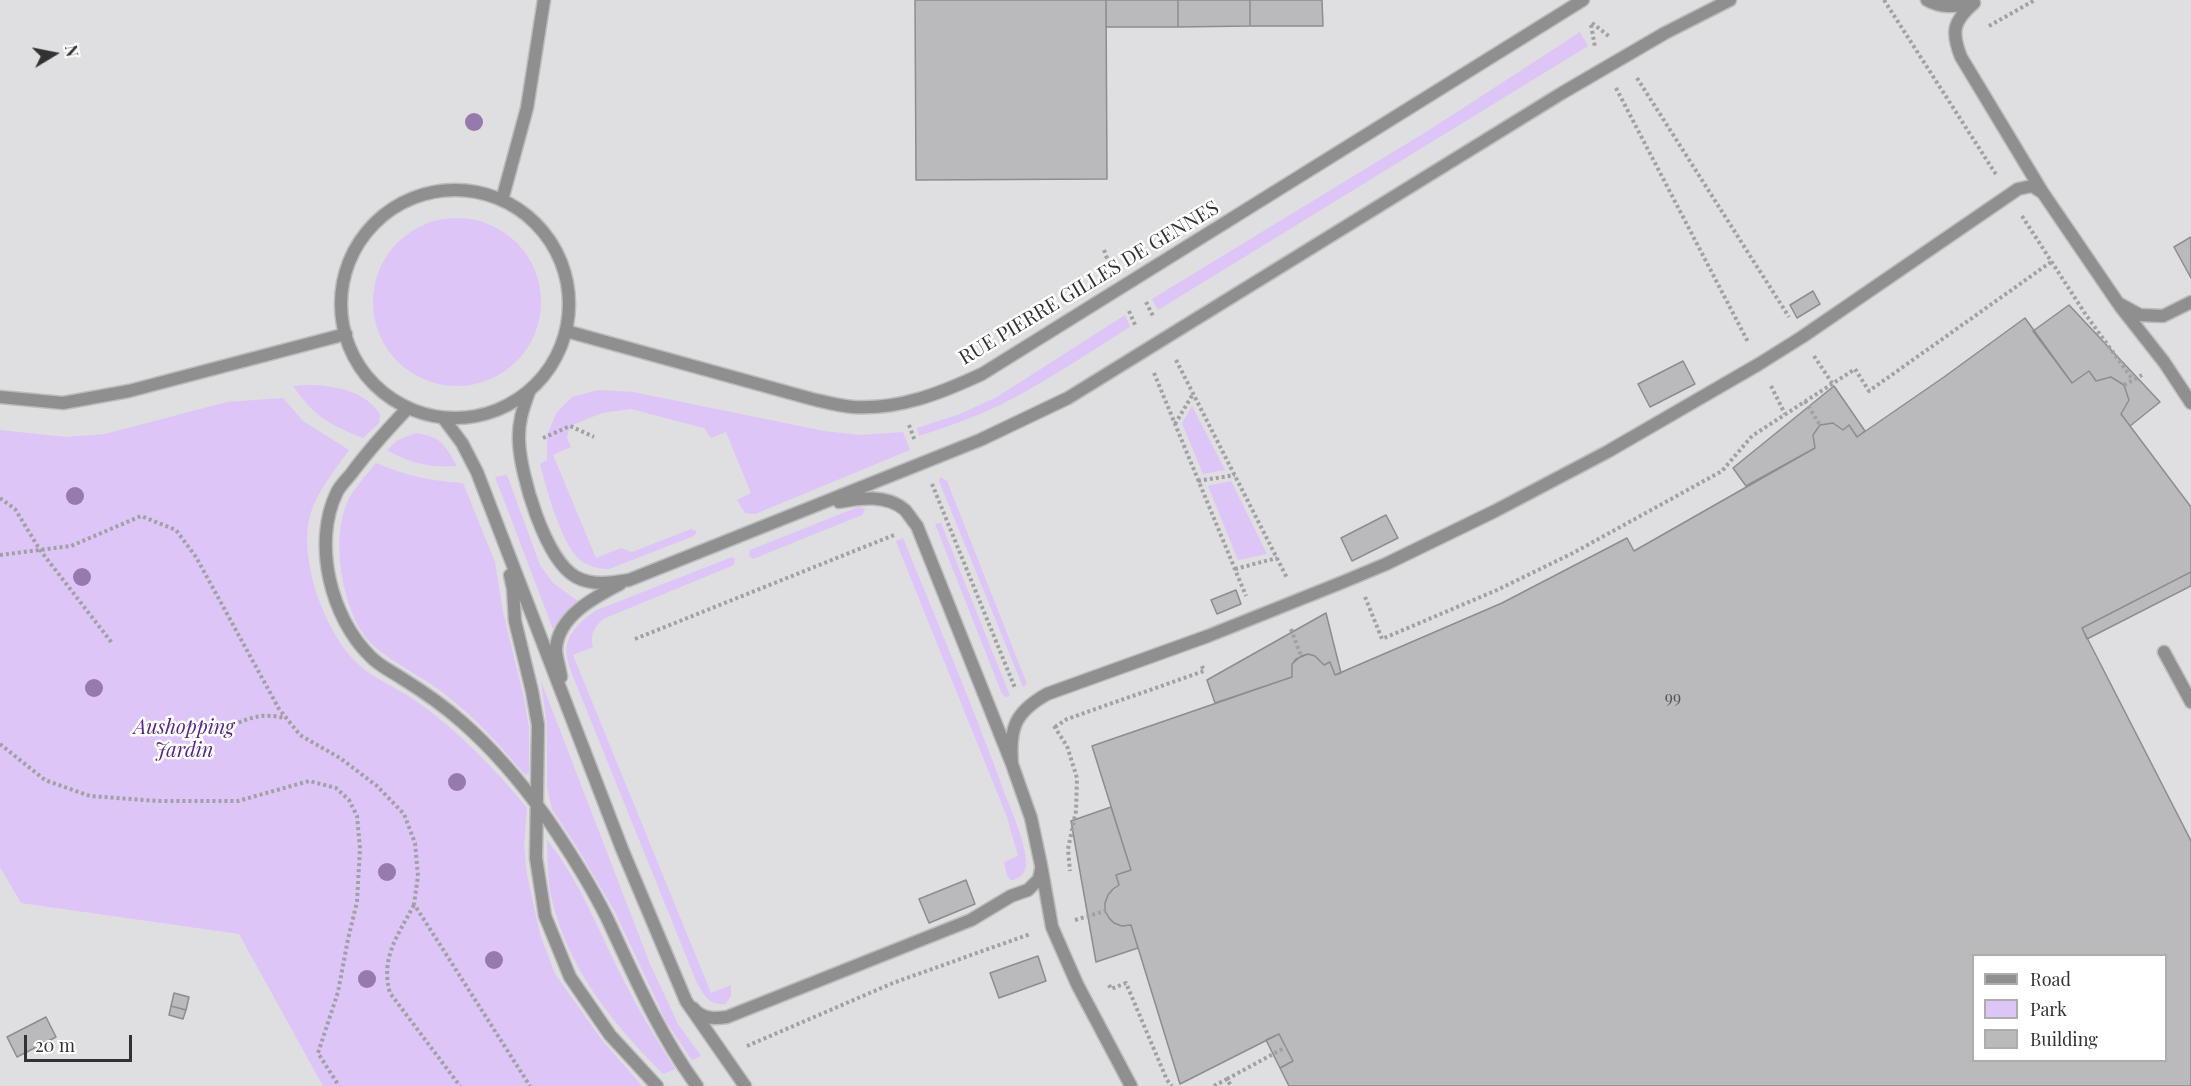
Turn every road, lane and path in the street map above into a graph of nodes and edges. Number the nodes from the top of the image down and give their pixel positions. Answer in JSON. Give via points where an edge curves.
{"nodes":[{"id":1,"x":544,"y":0,"type":"edge"},
{"id":2,"x":1583,"y":0,"type":"edge"},
{"id":3,"x":1730,"y":0,"type":"edge"},
{"id":4,"x":1884,"y":0,"type":"edge"},
{"id":5,"x":1927,"y":0,"type":"edge"},
{"id":6,"x":1977,"y":1,"type":"edge"},
{"id":7,"x":1623,"y":57,"type":"junction"},
{"id":8,"x":1605,"y":68,"type":"junction"},
{"id":9,"x":2043,"y":193,"type":"junction"},
{"id":10,"x":2008,"y":195,"type":"junction"},
{"id":11,"x":502,"y":200,"type":"junction"},
{"id":12,"x":1104,"y":250,"type":"dead end"},
{"id":13,"x":2051,"y":262,"type":"junction"},
{"id":14,"x":1135,"y":279,"type":"junction"},
{"id":15,"x":1120,"y":288,"type":"junction"},
{"id":16,"x":2191,"y":302,"type":"edge"},
{"id":17,"x":2118,"y":303,"type":"junction"},
{"id":18,"x":566,"y":331,"type":"junction"},
{"id":19,"x":346,"y":334,"type":"junction"},
{"id":20,"x":1164,"y":337,"type":"junction"},
{"id":21,"x":1802,"y":337,"type":"junction"},
{"id":22,"x":1144,"y":350,"type":"junction"},
{"id":23,"x":1759,"y":364,"type":"junction"},
{"id":24,"x":2133,"y":380,"type":"dead end"},
{"id":25,"x":1832,"y":383,"type":"junction"},
{"id":26,"x":2191,"y":386,"type":"edge"},
{"id":27,"x":529,"y":392,"type":"junction"},
{"id":28,"x":1193,"y":393,"type":"junction"},
{"id":29,"x":0,"y":397,"type":"edge"},
{"id":30,"x":1805,"y":401,"type":"junction"},
{"id":31,"x":2190,"y":402,"type":"edge"},
{"id":32,"x":407,"y":409,"type":"junction"},
{"id":33,"x":1785,"y":414,"type":"junction"},
{"id":34,"x":444,"y":419,"type":"junction"},
{"id":35,"x":1175,"y":424,"type":"junction"},
{"id":36,"x":1820,"y":425,"type":"dead end"},
{"id":37,"x":594,"y":437,"type":"dead end"},
{"id":38,"x":542,"y":438,"type":"dead end"},
{"id":39,"x":1235,"y":475,"type":"junction"},
{"id":40,"x":1198,"y":481,"type":"junction"},
{"id":41,"x":0,"y":498,"type":"edge"},
{"id":42,"x":796,"y":513,"type":"junction"},
{"id":43,"x":945,"y":515,"type":"dead end"},
{"id":44,"x":917,"y":526,"type":"junction"},
{"id":45,"x":501,"y":535,"type":"junction"},
{"id":46,"x":40,"y":550,"type":"junction"},
{"id":47,"x":0,"y":555,"type":"edge"},
{"id":48,"x":1277,"y":558,"type":"junction"},
{"id":49,"x":1234,"y":569,"type":"junction"},
{"id":50,"x":629,"y":580,"type":"junction"},
{"id":51,"x":1355,"y":598,"type":"dead end"},
{"id":52,"x":1299,"y":599,"type":"junction"},
{"id":53,"x":1254,"y":617,"type":"junction"},
{"id":54,"x":1290,"y":626,"type":"junction"},
{"id":55,"x":635,"y":639,"type":"dead end"},
{"id":56,"x":112,"y":643,"type":"dead end"},
{"id":57,"x":2164,"y":652,"type":"dead end"},
{"id":58,"x":1301,"y":656,"type":"dead end"},
{"id":59,"x":1198,"y":658,"type":"dead end"},
{"id":60,"x":2191,"y":702,"type":"edge"},
{"id":61,"x":567,"y":708,"type":"junction"},
{"id":62,"x":286,"y":718,"type":"junction"},
{"id":63,"x":233,"y":725,"type":"dead end"},
{"id":64,"x":1055,"y":727,"type":"dead end"},
{"id":65,"x":0,"y":744,"type":"edge"},
{"id":66,"x":1012,"y":764,"type":"junction"},
{"id":67,"x":536,"y":804,"type":"junction"},
{"id":68,"x":1041,"y":865,"type":"junction"},
{"id":69,"x":414,"y":904,"type":"junction"},
{"id":70,"x":1106,"y":911,"type":"dead end"},
{"id":71,"x":1052,"y":927,"type":"junction"},
{"id":72,"x":686,"y":1001,"type":"junction"},
{"id":73,"x":1286,"y":1047,"type":"dead end"},
{"id":74,"x":724,"y":1056,"type":"junction"},
{"id":75,"x":1227,"y":1079,"type":"junction"},
{"id":76,"x":339,"y":1086,"type":"edge"},
{"id":77,"x":460,"y":1086,"type":"edge"},
{"id":78,"x":530,"y":1086,"type":"edge"},
{"id":79,"x":657,"y":1086,"type":"edge"},
{"id":80,"x":697,"y":1086,"type":"edge"},
{"id":81,"x":745,"y":1086,"type":"edge"},
{"id":82,"x":1131,"y":1086,"type":"edge"},
{"id":83,"x":1214,"y":1086,"type":"edge"},
{"id":84,"x":1231,"y":1086,"type":"edge"}],
"edges":[{"from":1,"to":11,"type":"street","via":[[527,108]]},
{"from":2,"to":14,"type":"street","name":"RUE PIERRE GILLES DE GENNES"},
{"from":3,"to":7,"type":"street"},
{"from":4,"to":10,"type":"path"},
{"from":5,"to":6,"type":"street","via":[[1938,6]]},
{"from":6,"to":9,"type":"street","via":[[1962,13],[1954,41]]},
{"from":7,"to":8,"type":"street"},
{"from":7,"to":8,"type":"path","via":[[1610,37],[1590,21],[1595,48]]},
{"from":7,"to":21,"type":"path"},
{"from":8,"to":20,"type":"street"},
{"from":8,"to":23,"type":"path"},
{"from":9,"to":10,"type":"street","via":[[2032,186]]},
{"from":9,"to":17,"type":"street"},
{"from":10,"to":13,"type":"path"},
{"from":10,"to":21,"type":"street"},
{"from":11,"to":18,"type":"street","via":[[528,214],[554,246],[569,295]]},
{"from":11,"to":19,"type":"street","via":[[474,190],[443,190],[393,207],[363,234],[344,272],[339,310]]},
{"from":12,"to":15,"type":"path"},
{"from":13,"to":24,"type":"path"},
{"from":13,"to":25,"type":"path","via":[[1869,391],[1855,369]]},
{"from":14,"to":15,"type":"street","name":"RUE PIERRE GILLES DE GENNES"},
{"from":14,"to":20,"type":"path"},
{"from":15,"to":18,"type":"street","name":"RUE PIERRE GILLES DE GENNES","via":[[982,374],[943,392],[900,404],[853,407],[812,399]]},
{"from":15,"to":22,"type":"path"},
{"from":16,"to":17,"type":"street","via":[[2163,316],[2140,315]]},
{"from":17,"to":31,"type":"street"},
{"from":18,"to":27,"type":"street","via":[[550,368]]},
{"from":19,"to":29,"type":"street","via":[[129,391],[63,403]]},
{"from":19,"to":32,"type":"street","via":[[353,358],[370,383]]},
{"from":20,"to":22,"type":"street"},
{"from":20,"to":28,"type":"path"},
{"from":21,"to":23,"type":"street"},
{"from":21,"to":25,"type":"path"},
{"from":22,"to":35,"type":"path"},
{"from":22,"to":42,"type":"street","via":[[1030,417]]},
{"from":23,"to":33,"type":"path"},
{"from":23,"to":52,"type":"street","via":[[1607,452],[1461,529]]},
{"from":25,"to":30,"type":"path"},
{"from":26,"to":31,"type":"street"},
{"from":27,"to":34,"type":"street","via":[[487,415]]},
{"from":27,"to":50,"type":"street","via":[[521,413],[521,462],[550,548],[563,567],[576,577],[595,583]]},
{"from":28,"to":35,"type":"path"},
{"from":28,"to":39,"type":"path"},
{"from":30,"to":33,"type":"path"},
{"from":30,"to":36,"type":"path"},
{"from":32,"to":34,"type":"street"},
{"from":32,"to":67,"type":"street","via":[[337,492],[327,524],[327,560],[334,598],[348,631],[371,658],[461,721],[499,757]]},
{"from":33,"to":51,"type":"path","via":[[1752,436],[1722,471],[1573,553],[1382,639],[1364,594]]},
{"from":34,"to":45,"type":"street","via":[[477,472]]},
{"from":35,"to":40,"type":"path"},
{"from":37,"to":38,"type":"path","via":[[570,426]]},
{"from":39,"to":40,"type":"path"},
{"from":39,"to":48,"type":"path"},
{"from":40,"to":49,"type":"path"},
{"from":41,"to":46,"type":"path","via":[[15,509]]},
{"from":42,"to":44,"type":"street","via":[[861,498],[885,500],[904,509]]},
{"from":42,"to":50,"type":"street"},
{"from":43,"to":44,"type":"path"},
{"from":44,"to":55,"type":"path"},
{"from":44,"to":66,"type":"street"},
{"from":45,"to":61,"type":"street"},
{"from":45,"to":67,"type":"street","via":[[538,725]]},
{"from":46,"to":47,"type":"path"},
{"from":46,"to":56,"type":"path"},
{"from":46,"to":62,"type":"path","via":[[71,546],[141,516],[176,530]]},
{"from":48,"to":49,"type":"path"},
{"from":48,"to":52,"type":"path"},
{"from":49,"to":53,"type":"path"},
{"from":50,"to":61,"type":"street","via":[[577,611],[565,625],[556,650]]},
{"from":52,"to":53,"type":"street"},
{"from":52,"to":54,"type":"path","via":[[1308,619]]},
{"from":53,"to":54,"type":"path","via":[[1262,637]]},
{"from":53,"to":66,"type":"street","via":[[1029,704],[1014,725],[1010,742]]},
{"from":54,"to":58,"type":"path"},
{"from":57,"to":60,"type":"street"},
{"from":59,"to":64,"type":"path","via":[[1204,671],[1067,719]]},
{"from":61,"to":72,"type":"street"},
{"from":62,"to":63,"type":"path","via":[[256,715]]},
{"from":62,"to":69,"type":"path","via":[[300,735],[377,786],[404,814],[415,843],[418,876]]},
{"from":65,"to":76,"type":"path","via":[[45,780],[90,796],[238,801],[309,781],[336,788],[349,800],[357,816],[360,848],[357,902],[338,992],[318,1053]]},
{"from":66,"to":68,"type":"street","via":[[1031,818]]},
{"from":67,"to":79,"type":"street","via":[[536,858],[545,916],[570,977],[610,1035]]},
{"from":67,"to":80,"type":"street","via":[[574,861],[662,1033]]},
{"from":68,"to":71,"type":"street"},
{"from":68,"to":72,"type":"street","via":[[1039,879],[1028,890],[971,920],[727,1017],[712,1019]]},
{"from":69,"to":77,"type":"path","via":[[386,966],[387,983],[390,993]]},
{"from":69,"to":78,"type":"path"},
{"from":70,"to":71,"type":"path"},
{"from":71,"to":74,"type":"path","via":[[893,983]]},
{"from":71,"to":82,"type":"street"},
{"from":72,"to":74,"type":"street"},
{"from":73,"to":75,"type":"path"},
{"from":74,"to":81,"type":"street"},
{"from":75,"to":83,"type":"path"},
{"from":75,"to":84,"type":"path"}]}
